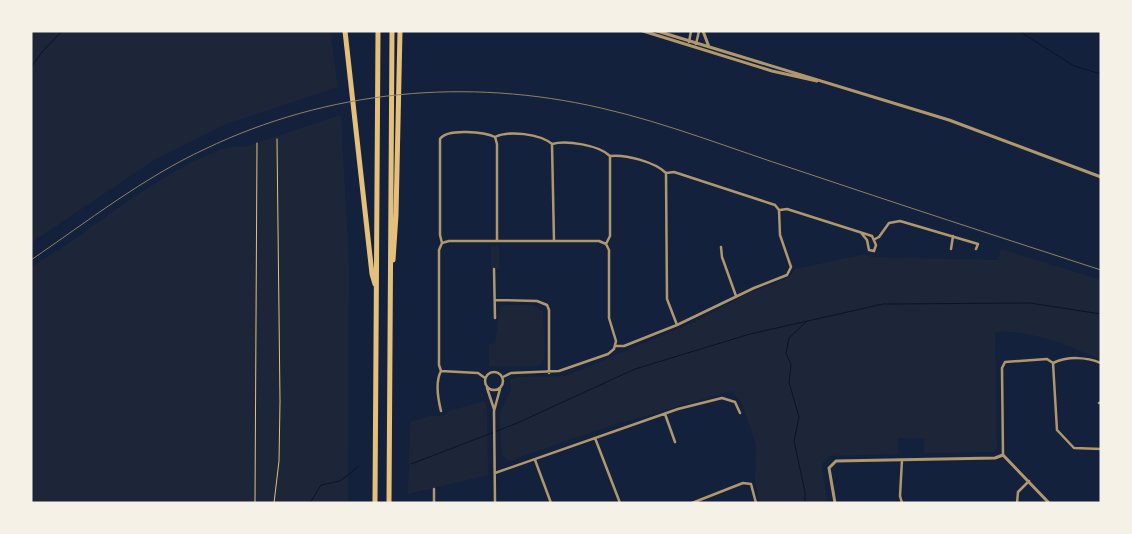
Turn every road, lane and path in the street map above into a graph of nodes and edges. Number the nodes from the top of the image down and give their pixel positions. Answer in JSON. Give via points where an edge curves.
{"nodes":[{"id":1,"x":345,"y":31,"type":"edge"},
{"id":2,"x":378,"y":31,"type":"edge"},
{"id":3,"x":392,"y":31,"type":"edge"},
{"id":4,"x":400,"y":31,"type":"edge"},
{"id":5,"x":643,"y":31,"type":"edge"},
{"id":6,"x":658,"y":31,"type":"edge"},
{"id":7,"x":691,"y":31,"type":"edge"},
{"id":8,"x":699,"y":31,"type":"edge"},
{"id":9,"x":703,"y":31,"type":"edge"},
{"id":10,"x":689,"y":41,"type":"junction"},
{"id":11,"x":696,"y":43,"type":"junction"},
{"id":12,"x":688,"y":46,"type":"junction"},
{"id":13,"x":709,"y":47,"type":"junction"},
{"id":14,"x":695,"y":48,"type":"junction"},
{"id":15,"x":828,"y":83,"type":"junction"},
{"id":16,"x":495,"y":137,"type":"junction"},
{"id":17,"x":277,"y":139,"type":"dead end"},
{"id":18,"x":257,"y":143,"type":"dead end"},
{"id":19,"x":552,"y":144,"type":"junction"},
{"id":20,"x":610,"y":156,"type":"junction"},
{"id":21,"x":666,"y":173,"type":"junction"},
{"id":22,"x":1101,"y":177,"type":"edge"},
{"id":23,"x":779,"y":210,"type":"junction"},
{"id":24,"x":862,"y":234,"type":"junction"},
{"id":25,"x":953,"y":236,"type":"junction"},
{"id":26,"x":875,"y":239,"type":"junction"},
{"id":27,"x":497,"y":241,"type":"junction"},
{"id":28,"x":554,"y":241,"type":"junction"},
{"id":29,"x":442,"y":243,"type":"junction"},
{"id":30,"x":606,"y":244,"type":"junction"},
{"id":31,"x":721,"y":247,"type":"dead end"},
{"id":32,"x":951,"y":249,"type":"dead end"},
{"id":33,"x":976,"y":249,"type":"dead end"},
{"id":34,"x":390,"y":269,"type":"junction"},
{"id":35,"x":494,"y":269,"type":"dead end"},
{"id":36,"x":376,"y":286,"type":"junction"},
{"id":37,"x":736,"y":296,"type":"junction"},
{"id":38,"x":495,"y":300,"type":"junction"},
{"id":39,"x":495,"y":318,"type":"dead end"},
{"id":40,"x":677,"y":325,"type":"junction"},
{"id":41,"x":616,"y":346,"type":"junction"},
{"id":42,"x":1053,"y":363,"type":"junction"},
{"id":43,"x":1101,"y":363,"type":"edge"},
{"id":44,"x":441,"y":371,"type":"junction"},
{"id":45,"x":549,"y":373,"type":"junction"},
{"id":46,"x":503,"y":377,"type":"junction"},
{"id":47,"x":485,"y":378,"type":"junction"},
{"id":48,"x":487,"y":388,"type":"junction"},
{"id":49,"x":500,"y":389,"type":"junction"},
{"id":50,"x":441,"y":411,"type":"dead end"},
{"id":51,"x":494,"y":411,"type":"junction"},
{"id":52,"x":665,"y":414,"type":"junction"},
{"id":53,"x":740,"y":414,"type":"dead end"},
{"id":54,"x":595,"y":438,"type":"junction"},
{"id":55,"x":675,"y":442,"type":"dead end"},
{"id":56,"x":1101,"y":450,"type":"edge"},
{"id":57,"x":1003,"y":455,"type":"junction"},
{"id":58,"x":534,"y":460,"type":"junction"},
{"id":59,"x":902,"y":460,"type":"junction"},
{"id":60,"x":495,"y":473,"type":"junction"},
{"id":61,"x":1029,"y":481,"type":"junction"},
{"id":62,"x":434,"y":489,"type":"dead end"},
{"id":63,"x":255,"y":503,"type":"edge"},
{"id":64,"x":274,"y":503,"type":"edge"},
{"id":65,"x":375,"y":503,"type":"edge"},
{"id":66,"x":389,"y":503,"type":"edge"},
{"id":67,"x":434,"y":503,"type":"edge"},
{"id":68,"x":495,"y":503,"type":"edge"},
{"id":69,"x":551,"y":503,"type":"edge"},
{"id":70,"x":620,"y":503,"type":"edge"},
{"id":71,"x":692,"y":503,"type":"edge"},
{"id":72,"x":756,"y":503,"type":"edge"},
{"id":73,"x":835,"y":503,"type":"edge"},
{"id":74,"x":902,"y":503,"type":"edge"},
{"id":75,"x":1017,"y":503,"type":"edge"},
{"id":76,"x":1049,"y":503,"type":"edge"}],
"edges":[{"from":1,"to":36,"type":"highway","via":[[372,274]]},
{"from":2,"to":36,"type":"highway"},
{"from":3,"to":34,"type":"highway"},
{"from":4,"to":34,"type":"highway","via":[[396,215]]},
{"from":5,"to":12,"type":"street"},
{"from":6,"to":10,"type":"street"},
{"from":7,"to":10,"type":"street"},
{"from":8,"to":11,"type":"street"},
{"from":9,"to":13,"type":"street"},
{"from":10,"to":11,"type":"street"},
{"from":10,"to":12,"type":"street"},
{"from":11,"to":13,"type":"street"},
{"from":11,"to":14,"type":"street"},
{"from":12,"to":14,"type":"street"},
{"from":13,"to":15,"type":"street"},
{"from":14,"to":15,"type":"street","via":[[772,71]]},
{"from":15,"to":22,"type":"street","via":[[949,120]]},
{"from":16,"to":19,"type":"street","via":[[501,134],[527,135],[547,139]]},
{"from":16,"to":27,"type":"street"},
{"from":16,"to":29,"type":"street","via":[[449,132],[440,139]]},
{"from":17,"to":64,"type":"path","via":[[280,461]]},
{"from":18,"to":63,"type":"path"},
{"from":19,"to":20,"type":"street","via":[[559,142],[593,148]]},
{"from":19,"to":28,"type":"street"},
{"from":20,"to":21,"type":"street","via":[[618,155],[661,168]]},
{"from":20,"to":30,"type":"street","via":[[610,236]]},
{"from":21,"to":23,"type":"street","via":[[674,172],[776,205]]},
{"from":21,"to":40,"type":"street","via":[[667,299]]},
{"from":23,"to":24,"type":"street","via":[[787,209]]},
{"from":23,"to":37,"type":"street","via":[[780,235],[791,261],[790,270]]},
{"from":24,"to":26,"type":"street"},
{"from":24,"to":26,"type":"street","via":[[871,251],[876,249]]},
{"from":25,"to":26,"type":"street","via":[[900,221],[890,223]]},
{"from":25,"to":32,"type":"street"},
{"from":25,"to":33,"type":"street","via":[[978,244]]},
{"from":27,"to":28,"type":"street"},
{"from":27,"to":29,"type":"street"},
{"from":28,"to":30,"type":"street","via":[[599,241]]},
{"from":29,"to":44,"type":"street","via":[[438,250]]},
{"from":30,"to":41,"type":"street","via":[[609,250],[610,324]]},
{"from":31,"to":37,"type":"street"},
{"from":34,"to":66,"type":"highway"},
{"from":35,"to":38,"type":"street"},
{"from":36,"to":65,"type":"highway"},
{"from":37,"to":40,"type":"street"},
{"from":38,"to":39,"type":"street"},
{"from":38,"to":45,"type":"street","via":[[537,301],[546,305],[549,310]]},
{"from":40,"to":41,"type":"street","via":[[624,346]]},
{"from":41,"to":45,"type":"street","via":[[608,354]]},
{"from":42,"to":43,"type":"street","via":[[1076,358]]},
{"from":42,"to":56,"type":"street","via":[[1056,430],[1074,448]]},
{"from":42,"to":57,"type":"street","via":[[1046,359],[1008,360],[1002,364]]},
{"from":44,"to":47,"type":"street","via":[[478,373]]},
{"from":44,"to":50,"type":"street","via":[[438,400]]},
{"from":45,"to":46,"type":"street","via":[[511,372]]},
{"from":46,"to":47,"type":"street","via":[[493,372]]},
{"from":46,"to":49,"type":"street"},
{"from":47,"to":48,"type":"street"},
{"from":48,"to":49,"type":"street"},
{"from":48,"to":51,"type":"street"},
{"from":49,"to":51,"type":"street"},
{"from":51,"to":60,"type":"street"},
{"from":52,"to":53,"type":"street","via":[[727,398],[735,402]]},
{"from":52,"to":54,"type":"street"},
{"from":52,"to":55,"type":"street"},
{"from":54,"to":58,"type":"street"},
{"from":54,"to":70,"type":"street"},
{"from":57,"to":59,"type":"street","via":[[995,458]]},
{"from":57,"to":61,"type":"street"},
{"from":58,"to":60,"type":"street"},
{"from":58,"to":69,"type":"street"},
{"from":59,"to":73,"type":"street","via":[[832,463],[828,474]]},
{"from":59,"to":74,"type":"street"},
{"from":60,"to":68,"type":"street"},
{"from":61,"to":75,"type":"street","via":[[1018,492]]},
{"from":61,"to":76,"type":"street"},
{"from":62,"to":67,"type":"street"},
{"from":71,"to":72,"type":"street","via":[[743,483],[751,484]]}]}
